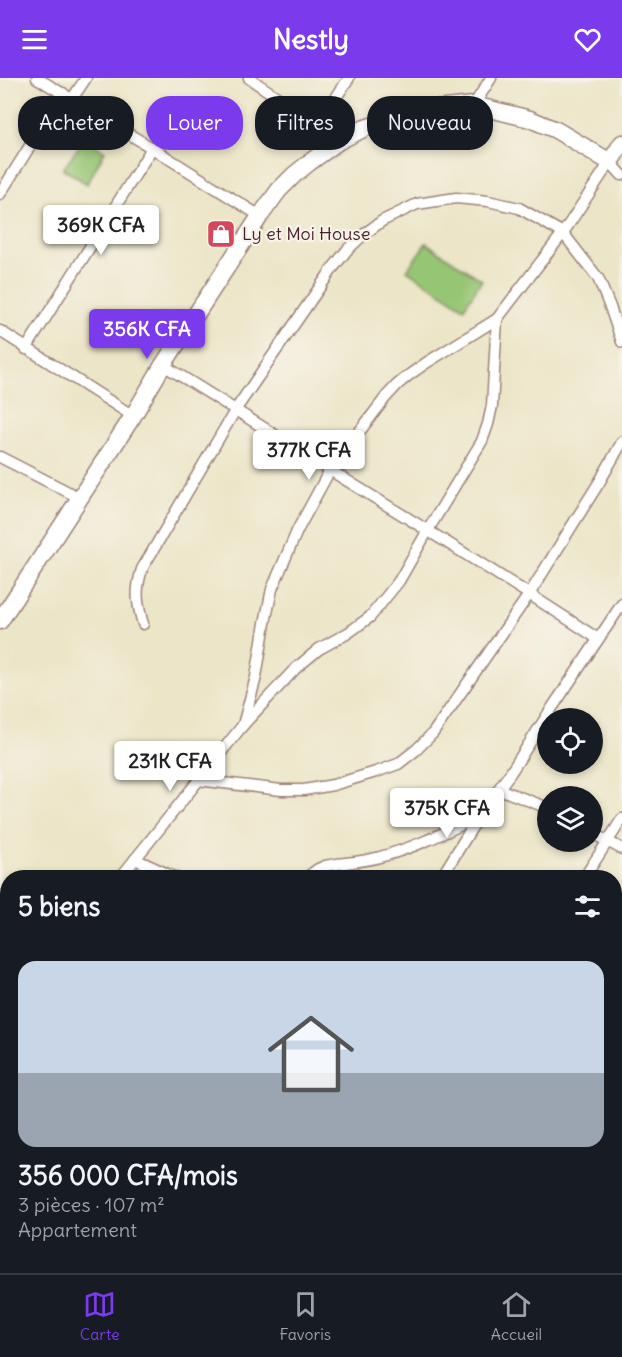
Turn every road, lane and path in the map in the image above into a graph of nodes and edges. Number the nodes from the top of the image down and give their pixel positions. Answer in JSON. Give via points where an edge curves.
{"nodes":[{"id":1,"x":37,"y":78,"type":"edge"},
{"id":2,"x":86,"y":78,"type":"edge"},
{"id":3,"x":249,"y":78,"type":"edge"},
{"id":4,"x":349,"y":78,"type":"edge"},
{"id":5,"x":491,"y":78,"type":"edge"},
{"id":6,"x":68,"y":96,"type":"joint"},
{"id":7,"x":275,"y":96,"type":"edge"},
{"id":8,"x":337,"y":96,"type":"edge"},
{"id":9,"x":480,"y":96,"type":"edge"},
{"id":10,"x":493,"y":110,"type":"edge"},
{"id":11,"x":622,"y":143,"type":"edge"},
{"id":12,"x":31,"y":150,"type":"edge"},
{"id":13,"x":151,"y":150,"type":"edge"},
{"id":14,"x":155,"y":150,"type":"edge"},
{"id":15,"x":327,"y":150,"type":"edge"},
{"id":16,"x":609,"y":162,"type":"junction"},
{"id":17,"x":622,"y":175,"type":"edge"},
{"id":18,"x":0,"y":194,"type":"edge"},
{"id":19,"x":260,"y":216,"type":"junction"},
{"id":20,"x":563,"y":233,"type":"junction"},
{"id":21,"x":497,"y":319,"type":"junction"},
{"id":22,"x":0,"y":331,"type":"edge"},
{"id":23,"x":622,"y":342,"type":"edge"},
{"id":24,"x":26,"y":348,"type":"junction"},
{"id":25,"x":163,"y":365,"type":"junction"},
{"id":26,"x":236,"y":410,"type":"junction"},
{"id":27,"x":133,"y":416,"type":"junction"},
{"id":28,"x":622,"y":442,"type":"edge"},
{"id":29,"x":0,"y":457,"type":"edge"},
{"id":30,"x":330,"y":470,"type":"junction"},
{"id":31,"x":80,"y":498,"type":"junction"},
{"id":32,"x":428,"y":530,"type":"junction"},
{"id":33,"x":530,"y":593,"type":"junction"},
{"id":34,"x":622,"y":604,"type":"edge"},
{"id":35,"x":0,"y":621,"type":"edge"},
{"id":36,"x":143,"y":624,"type":"dead end"},
{"id":37,"x":598,"y":639,"type":"junction"},
{"id":38,"x":243,"y":725,"type":"junction"},
{"id":39,"x":198,"y":780,"type":"junction"},
{"id":40,"x":499,"y":789,"type":"junction"},
{"id":41,"x":537,"y":804,"type":"edge"},
{"id":42,"x":479,"y":816,"type":"junction"},
{"id":43,"x":622,"y":819,"type":"edge"},
{"id":44,"x":603,"y":839,"type":"edge"},
{"id":45,"x":607,"y":841,"type":"junction"},
{"id":46,"x":622,"y":849,"type":"edge"},
{"id":47,"x":135,"y":859,"type":"junction"},
{"id":48,"x":126,"y":870,"type":"edge"},
{"id":49,"x":159,"y":870,"type":"edge"},
{"id":50,"x":317,"y":870,"type":"edge"},
{"id":51,"x":446,"y":870,"type":"edge"},
{"id":52,"x":589,"y":870,"type":"edge"}],
"edges":[{"from":1,"to":6,"type":"street"},
{"from":2,"to":6,"type":"street"},
{"from":3,"to":7,"type":"street"},
{"from":4,"to":8,"type":"street"},
{"from":5,"to":9,"type":"street"},
{"from":10,"to":16,"type":"street","via":[[556,130]]},
{"from":11,"to":16,"type":"street"},
{"from":12,"to":18,"type":"street"},
{"from":13,"to":24,"type":"street"},
{"from":14,"to":19,"type":"street"},
{"from":15,"to":19,"type":"street","via":[[294,175]]},
{"from":16,"to":17,"type":"street"},
{"from":16,"to":20,"type":"street"},
{"from":19,"to":25,"type":"street"},
{"from":20,"to":21,"type":"street"},
{"from":20,"to":23,"type":"street","via":[[598,278]]},
{"from":20,"to":26,"type":"street","via":[[519,208],[456,198],[417,204],[382,220],[347,250],[333,268]]},
{"from":21,"to":30,"type":"street","via":[[397,385]]},
{"from":21,"to":32,"type":"street","via":[[488,424],[482,441]]},
{"from":22,"to":24,"type":"street"},
{"from":24,"to":27,"type":"street"},
{"from":25,"to":26,"type":"street"},
{"from":25,"to":27,"type":"street"},
{"from":26,"to":30,"type":"street"},
{"from":26,"to":36,"type":"street","via":[[142,569],[137,603]]},
{"from":27,"to":31,"type":"street"},
{"from":28,"to":33,"type":"street"},
{"from":29,"to":31,"type":"street"},
{"from":30,"to":32,"type":"street"},
{"from":30,"to":38,"type":"street","via":[[273,589]]},
{"from":31,"to":35,"type":"street"},
{"from":32,"to":33,"type":"street"},
{"from":32,"to":38,"type":"street","via":[[399,581],[369,616],[295,669]]},
{"from":33,"to":37,"type":"street"},
{"from":33,"to":39,"type":"street","via":[[433,733],[398,764],[304,790]]},
{"from":34,"to":37,"type":"street"},
{"from":37,"to":40,"type":"street"},
{"from":38,"to":39,"type":"street"},
{"from":39,"to":47,"type":"street"},
{"from":40,"to":41,"type":"street"},
{"from":40,"to":42,"type":"street"},
{"from":42,"to":50,"type":"street","via":[[415,846]]},
{"from":42,"to":51,"type":"street"},
{"from":43,"to":45,"type":"street"},
{"from":44,"to":45,"type":"street"},
{"from":45,"to":46,"type":"street"},
{"from":45,"to":52,"type":"street"},
{"from":47,"to":48,"type":"street"},
{"from":47,"to":49,"type":"street"}]}
